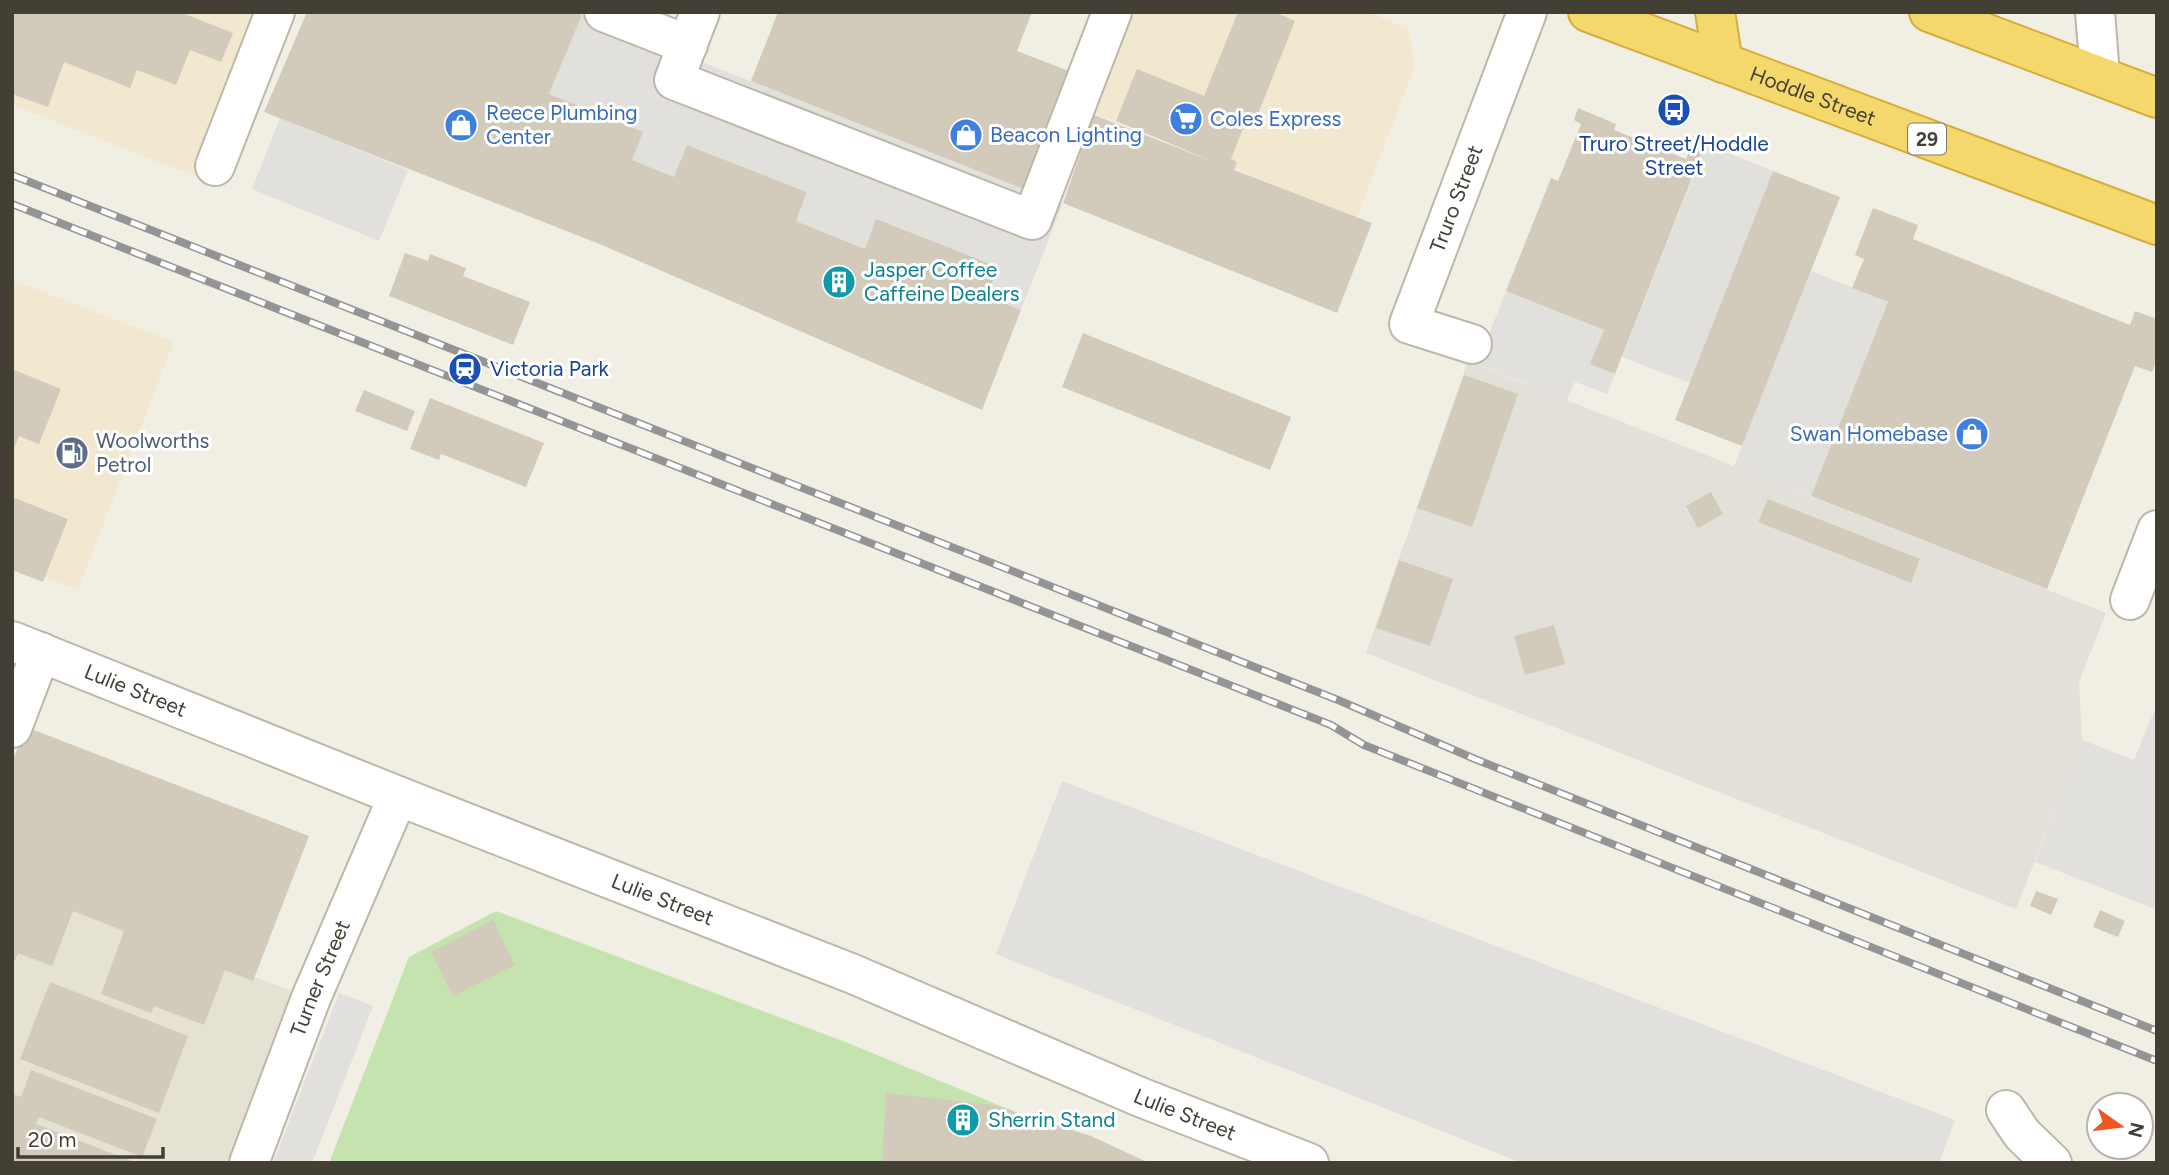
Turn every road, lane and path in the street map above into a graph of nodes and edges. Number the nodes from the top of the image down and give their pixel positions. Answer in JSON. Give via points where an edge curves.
{"nodes":[{"id":1,"x":275,"y":12,"type":"edge"},
{"id":2,"x":604,"y":12,"type":"edge"},
{"id":3,"x":1112,"y":12,"type":"edge"},
{"id":4,"x":1527,"y":12,"type":"edge"},
{"id":5,"x":1588,"y":12,"type":"edge"},
{"id":6,"x":1715,"y":12,"type":"edge"},
{"id":7,"x":1929,"y":12,"type":"edge"},
{"id":8,"x":2095,"y":12,"type":"edge"},
{"id":9,"x":687,"y":46,"type":"edge"},
{"id":10,"x":1723,"y":63,"type":"junction"},
{"id":11,"x":2100,"y":75,"type":"junction"},
{"id":12,"x":2157,"y":98,"type":"edge"},
{"id":13,"x":215,"y":166,"type":"dead end"},
{"id":14,"x":2157,"y":225,"type":"edge"},
{"id":15,"x":1472,"y":344,"type":"dead end"},
{"id":16,"x":2157,"y":530,"type":"edge"},
{"id":17,"x":2130,"y":600,"type":"dead end"},
{"id":18,"x":27,"y":646,"type":"edge"},
{"id":19,"x":12,"y":728,"type":"edge"},
{"id":20,"x":398,"y":796,"type":"junction"},
{"id":21,"x":2006,"y":1110,"type":"dead end"},
{"id":22,"x":249,"y":1163,"type":"edge"},
{"id":23,"x":1309,"y":1163,"type":"edge"},
{"id":24,"x":2052,"y":1163,"type":"edge"}],
"edges":[{"from":1,"to":13,"type":"street"},
{"from":2,"to":9,"type":"street"},
{"from":3,"to":9,"type":"street","via":[[1032,220]]},
{"from":4,"to":15,"type":"street","name":"Truro Street","via":[[1409,324]]},
{"from":5,"to":10,"type":"highway","name":"Hoddle Street","number":"29"},
{"from":6,"to":10,"type":"highway"},
{"from":7,"to":11,"type":"highway"},
{"from":8,"to":11,"type":"street"},
{"from":10,"to":14,"type":"highway","name":"Hoddle Street","number":"29"},
{"from":11,"to":12,"type":"highway"},
{"from":16,"to":17,"type":"street"},
{"from":18,"to":19,"type":"street"},
{"from":18,"to":20,"type":"street","name":"Lulie Street"},
{"from":20,"to":22,"type":"street","name":"Turner Street","via":[[311,998]]},
{"from":20,"to":23,"type":"street","name":"Lulie Street","via":[[853,974],[1140,1097]]},
{"from":21,"to":24,"type":"street","via":[[2022,1134]]}]}
